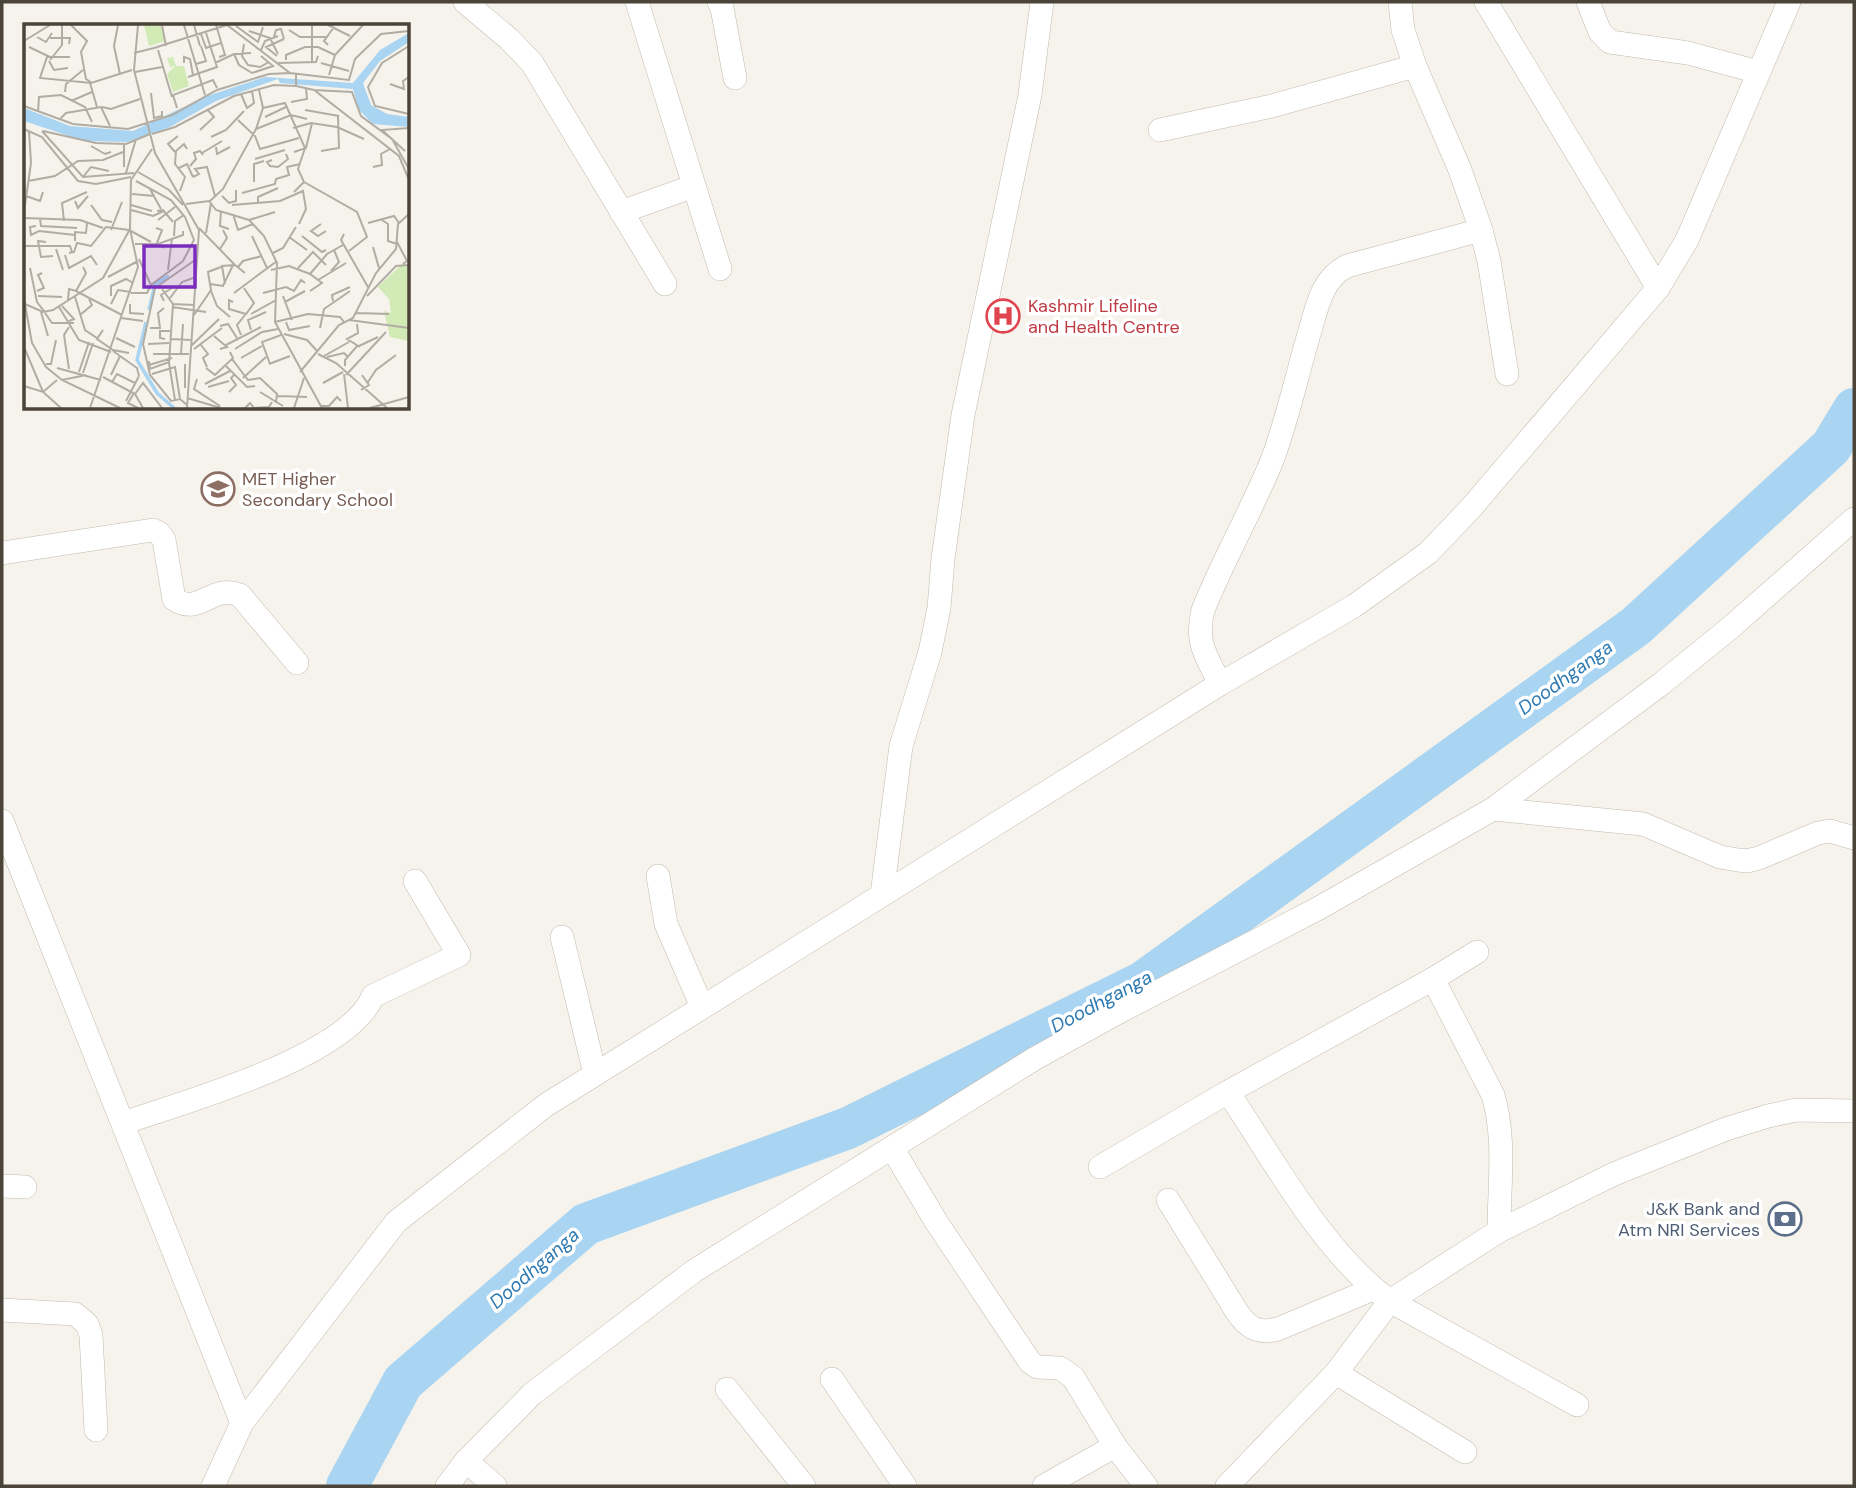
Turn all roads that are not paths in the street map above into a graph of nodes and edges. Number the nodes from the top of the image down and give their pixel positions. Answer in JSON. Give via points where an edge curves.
{"nodes":[{"id":1,"x":465,"y":2,"type":"edge"},
{"id":2,"x":637,"y":2,"type":"edge"},
{"id":3,"x":719,"y":2,"type":"edge"},
{"id":4,"x":1042,"y":2,"type":"edge"},
{"id":5,"x":1400,"y":2,"type":"edge"},
{"id":6,"x":1486,"y":2,"type":"edge"},
{"id":7,"x":1588,"y":2,"type":"edge"},
{"id":8,"x":1789,"y":2,"type":"edge"},
{"id":9,"x":1415,"y":66,"type":"junction"},
{"id":10,"x":1758,"y":72,"type":"junction"},
{"id":11,"x":735,"y":78,"type":"dead end"},
{"id":12,"x":1160,"y":130,"type":"dead end"},
{"id":13,"x":694,"y":186,"type":"junction"},
{"id":14,"x":621,"y":212,"type":"junction"},
{"id":15,"x":1481,"y":230,"type":"junction"},
{"id":16,"x":720,"y":269,"type":"dead end"},
{"id":17,"x":665,"y":285,"type":"dead end"},
{"id":18,"x":1658,"y":288,"type":"junction"},
{"id":19,"x":1507,"y":374,"type":"dead end"},
{"id":20,"x":1854,"y":519,"type":"edge"},
{"id":21,"x":2,"y":553,"type":"edge"},
{"id":22,"x":297,"y":663,"type":"dead end"},
{"id":23,"x":1220,"y":684,"type":"junction"},
{"id":24,"x":1493,"y":809,"type":"junction"},
{"id":25,"x":2,"y":821,"type":"edge"},
{"id":26,"x":1854,"y":838,"type":"edge"},
{"id":27,"x":658,"y":876,"type":"dead end"},
{"id":28,"x":415,"y":881,"type":"dead end"},
{"id":29,"x":882,"y":895,"type":"junction"},
{"id":30,"x":562,"y":937,"type":"dead end"},
{"id":31,"x":1477,"y":952,"type":"dead end"},
{"id":32,"x":1433,"y":979,"type":"junction"},
{"id":33,"x":702,"y":1007,"type":"junction"},
{"id":34,"x":595,"y":1074,"type":"junction"},
{"id":35,"x":1228,"y":1092,"type":"junction"},
{"id":36,"x":1854,"y":1111,"type":"edge"},
{"id":37,"x":123,"y":1123,"type":"junction"},
{"id":38,"x":892,"y":1148,"type":"junction"},
{"id":39,"x":1100,"y":1167,"type":"dead end"},
{"id":40,"x":2,"y":1186,"type":"edge"},
{"id":41,"x":25,"y":1187,"type":"dead end"},
{"id":42,"x":1168,"y":1200,"type":"dead end"},
{"id":43,"x":1499,"y":1231,"type":"junction"},
{"id":44,"x":1382,"y":1295,"type":"junction"},
{"id":45,"x":2,"y":1310,"type":"edge"},
{"id":46,"x":1336,"y":1373,"type":"junction"},
{"id":47,"x":832,"y":1379,"type":"dead end"},
{"id":48,"x":727,"y":1388,"type":"dead end"},
{"id":49,"x":1577,"y":1405,"type":"dead end"},
{"id":50,"x":242,"y":1423,"type":"junction"},
{"id":51,"x":96,"y":1430,"type":"dead end"},
{"id":52,"x":1115,"y":1446,"type":"junction"},
{"id":53,"x":1465,"y":1452,"type":"dead end"},
{"id":54,"x":466,"y":1461,"type":"junction"},
{"id":55,"x":213,"y":1486,"type":"edge"},
{"id":56,"x":447,"y":1486,"type":"edge"},
{"id":57,"x":495,"y":1486,"type":"edge"},
{"id":58,"x":804,"y":1486,"type":"edge"},
{"id":59,"x":905,"y":1486,"type":"edge"},
{"id":60,"x":1044,"y":1486,"type":"edge"},
{"id":61,"x":1146,"y":1486,"type":"edge"},
{"id":62,"x":1227,"y":1486,"type":"edge"}],
"edges":[{"from":1,"to":14,"type":"street","via":[[532,63]]},
{"from":2,"to":13,"type":"street"},
{"from":3,"to":11,"type":"street"},
{"from":4,"to":29,"type":"street","via":[[1030,95],[964,415],[939,608],[901,746]]},
{"from":5,"to":9,"type":"street"},
{"from":6,"to":18,"type":"street"},
{"from":7,"to":10,"type":"street","via":[[1600,32],[1611,42],[1688,52]]},
{"from":8,"to":10,"type":"street"},
{"from":9,"to":12,"type":"street","via":[[1272,106]]},
{"from":9,"to":15,"type":"street"},
{"from":10,"to":18,"type":"street","via":[[1687,240]]},
{"from":13,"to":14,"type":"street"},
{"from":13,"to":16,"type":"street"},
{"from":14,"to":17,"type":"street"},
{"from":15,"to":19,"type":"street"},
{"from":15,"to":23,"type":"street","via":[[1347,266],[1331,277],[1322,292],[1272,458],[1203,610],[1200,641]]},
{"from":18,"to":23,"type":"street","via":[[1428,553],[1354,606]]},
{"from":20,"to":24,"type":"street","via":[[1661,684]]},
{"from":21,"to":22,"type":"street","via":[[153,530],[164,540],[174,598],[190,605],[222,591],[240,595]]},
{"from":23,"to":29,"type":"street"},
{"from":24,"to":26,"type":"street","via":[[1643,824],[1720,857],[1747,861],[1818,833],[1830,831]]},
{"from":24,"to":38,"type":"street","via":[[1320,908],[1034,1059]]},
{"from":25,"to":37,"type":"street"},
{"from":27,"to":33,"type":"street","via":[[666,923]]},
{"from":28,"to":37,"type":"street","via":[[459,955],[373,996],[349,1028],[269,1073]]},
{"from":29,"to":33,"type":"street"},
{"from":30,"to":34,"type":"street"},
{"from":31,"to":32,"type":"street"},
{"from":32,"to":35,"type":"street"},
{"from":32,"to":43,"type":"street","via":[[1498,1111]]},
{"from":33,"to":34,"type":"street"},
{"from":34,"to":50,"type":"street","via":[[545,1105],[396,1222]]},
{"from":35,"to":39,"type":"street"},
{"from":35,"to":44,"type":"street","via":[[1320,1230]]},
{"from":36,"to":43,"type":"street","via":[[1796,1110],[1737,1126],[1614,1174]]},
{"from":37,"to":50,"type":"street"},
{"from":38,"to":52,"type":"street","via":[[1030,1362],[1066,1370]]},
{"from":38,"to":54,"type":"street","via":[[694,1271],[532,1394]]},
{"from":40,"to":41,"type":"street"},
{"from":42,"to":44,"type":"street","via":[[1237,1312],[1245,1323],[1264,1333]]},
{"from":43,"to":44,"type":"street"},
{"from":44,"to":46,"type":"street"},
{"from":44,"to":49,"type":"street"},
{"from":45,"to":51,"type":"street","via":[[75,1314],[87,1324]]},
{"from":46,"to":53,"type":"street"},
{"from":46,"to":62,"type":"street"},
{"from":47,"to":59,"type":"street"},
{"from":48,"to":58,"type":"street"},
{"from":50,"to":55,"type":"street"},
{"from":52,"to":60,"type":"street"},
{"from":52,"to":61,"type":"street"},
{"from":54,"to":56,"type":"street"},
{"from":54,"to":57,"type":"street"}]}
